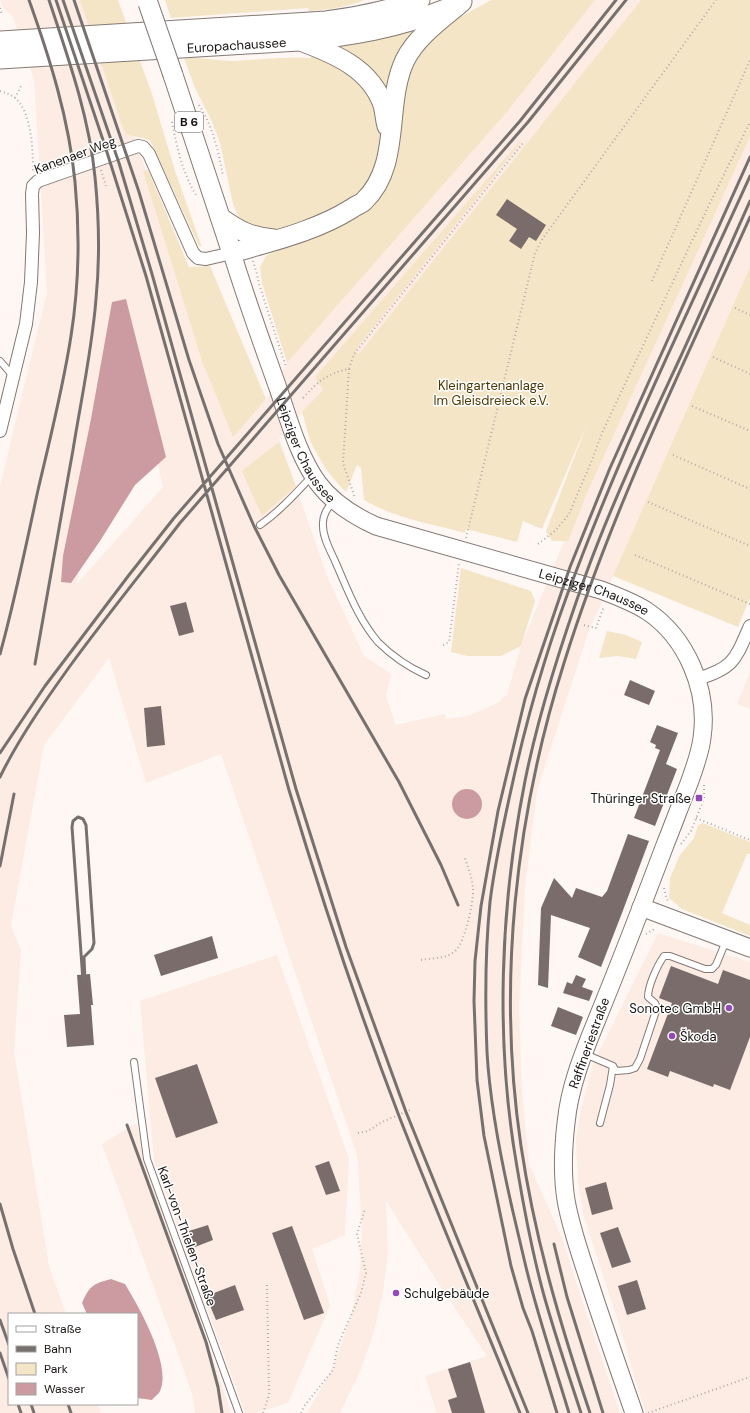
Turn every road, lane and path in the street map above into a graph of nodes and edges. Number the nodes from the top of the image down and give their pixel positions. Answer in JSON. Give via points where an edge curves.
{"nodes":[{"id":1,"x":378,"y":0,"type":"edge"},
{"id":2,"x":420,"y":0,"type":"edge"},
{"id":3,"x":716,"y":0,"type":"edge"},
{"id":4,"x":464,"y":1,"type":"edge"},
{"id":5,"x":147,"y":2,"type":"edge"},
{"id":6,"x":0,"y":8,"type":"edge"},
{"id":7,"x":2,"y":16,"type":"dead end"},
{"id":8,"x":355,"y":17,"type":"junction"},
{"id":9,"x":0,"y":41,"type":"edge"},
{"id":10,"x":299,"y":41,"type":"junction"},
{"id":11,"x":0,"y":59,"type":"edge"},
{"id":12,"x":750,"y":60,"type":"edge"},
{"id":13,"x":22,"y":84,"type":"dead end"},
{"id":14,"x":0,"y":91,"type":"edge"},
{"id":15,"x":15,"y":98,"type":"junction"},
{"id":16,"x":197,"y":100,"type":"dead end"},
{"id":17,"x":172,"y":121,"type":"dead end"},
{"id":18,"x":750,"y":122,"type":"edge"},
{"id":19,"x":390,"y":139,"type":"junction"},
{"id":20,"x":523,"y":143,"type":"dead end"},
{"id":21,"x":100,"y":168,"type":"dead end"},
{"id":22,"x":225,"y":183,"type":"dead end"},
{"id":23,"x":33,"y":186,"type":"junction"},
{"id":24,"x":106,"y":186,"type":"dead end"},
{"id":25,"x":199,"y":200,"type":"dead end"},
{"id":26,"x":221,"y":218,"type":"junction"},
{"id":27,"x":277,"y":239,"type":"junction"},
{"id":28,"x":241,"y":250,"type":"junction"},
{"id":29,"x":652,"y":281,"type":"dead end"},
{"id":30,"x":735,"y":308,"type":"dead end"},
{"id":31,"x":750,"y":315,"type":"edge"},
{"id":32,"x":713,"y":358,"type":"dead end"},
{"id":33,"x":0,"y":361,"type":"edge"},
{"id":34,"x":348,"y":370,"type":"junction"},
{"id":35,"x":287,"y":373,"type":"dead end"},
{"id":36,"x":750,"y":374,"type":"edge"},
{"id":37,"x":13,"y":376,"type":"junction"},
{"id":38,"x":303,"y":398,"type":"dead end"},
{"id":39,"x":692,"y":406,"type":"dead end"},
{"id":40,"x":0,"y":431,"type":"edge"},
{"id":41,"x":750,"y":431,"type":"edge"},
{"id":42,"x":673,"y":455,"type":"dead end"},
{"id":43,"x":313,"y":475,"type":"junction"},
{"id":44,"x":750,"y":488,"type":"edge"},
{"id":45,"x":334,"y":500,"type":"junction"},
{"id":46,"x":355,"y":500,"type":"dead end"},
{"id":47,"x":648,"y":502,"type":"dead end"},
{"id":48,"x":260,"y":525,"type":"dead end"},
{"id":49,"x":465,"y":541,"type":"dead end"},
{"id":50,"x":538,"y":544,"type":"dead end"},
{"id":51,"x":750,"y":546,"type":"edge"},
{"id":52,"x":635,"y":555,"type":"dead end"},
{"id":53,"x":460,"y":560,"type":"dead end"},
{"id":54,"x":605,"y":601,"type":"dead end"},
{"id":55,"x":750,"y":604,"type":"edge"},
{"id":56,"x":584,"y":625,"type":"dead end"},
{"id":57,"x":750,"y":626,"type":"edge"},
{"id":58,"x":443,"y":644,"type":"dead end"},
{"id":59,"x":426,"y":675,"type":"dead end"},
{"id":60,"x":697,"y":679,"type":"junction"},
{"id":61,"x":704,"y":779,"type":"dead end"},
{"id":62,"x":696,"y":818,"type":"junction"},
{"id":63,"x":750,"y":840,"type":"edge"},
{"id":64,"x":680,"y":845,"type":"dead end"},
{"id":65,"x":465,"y":858,"type":"dead end"},
{"id":66,"x":664,"y":886,"type":"dead end"},
{"id":67,"x":672,"y":905,"type":"dead end"},
{"id":68,"x":641,"y":907,"type":"junction"},
{"id":69,"x":660,"y":928,"type":"dead end"},
{"id":70,"x":642,"y":938,"type":"dead end"},
{"id":71,"x":726,"y":940,"type":"junction"},
{"id":72,"x":750,"y":948,"type":"edge"},
{"id":73,"x":421,"y":960,"type":"dead end"},
{"id":74,"x":584,"y":1053,"type":"junction"},
{"id":75,"x":134,"y":1062,"type":"dead end"},
{"id":76,"x":613,"y":1066,"type":"junction"},
{"id":77,"x":410,"y":1110,"type":"dead end"},
{"id":78,"x":600,"y":1123,"type":"dead end"},
{"id":79,"x":358,"y":1133,"type":"dead end"},
{"id":80,"x":364,"y":1209,"type":"dead end"},
{"id":81,"x":267,"y":1285,"type":"dead end"},
{"id":82,"x":750,"y":1377,"type":"edge"},
{"id":83,"x":239,"y":1413,"type":"edge"},
{"id":84,"x":263,"y":1413,"type":"edge"},
{"id":85,"x":301,"y":1413,"type":"edge"},
{"id":86,"x":634,"y":1413,"type":"edge"},
{"id":87,"x":648,"y":1413,"type":"edge"}],
"edges":[{"from":1,"to":8,"type":"main road"},
{"from":2,"to":8,"type":"main road","name":"Europachaussee"},
{"from":3,"to":49,"type":"path","via":[[543,238],[536,253]]},
{"from":4,"to":10,"type":"main road","name":"Europachaussee","via":[[432,15],[382,30]]},
{"from":4,"to":19,"type":"main road","via":[[415,44],[405,59],[395,91]]},
{"from":5,"to":26,"type":"main road","name":"Leipziger Chaussee","number":"B 6","bridge":true},
{"from":6,"to":7,"type":"path"},
{"from":8,"to":9,"type":"main road","name":"Europachaussee","via":[[304,23]]},
{"from":10,"to":11,"type":"main road","name":"Europachaussee"},
{"from":10,"to":19,"type":"main road","via":[[337,56],[366,77],[382,105]]},
{"from":12,"to":29,"type":"path"},
{"from":13,"to":15,"type":"path"},
{"from":14,"to":15,"type":"path"},
{"from":15,"to":23,"type":"path","via":[[23,109],[31,132]]},
{"from":16,"to":22,"type":"path","via":[[210,123]]},
{"from":17,"to":25,"type":"path","via":[[186,175]]},
{"from":18,"to":50,"type":"path","via":[[602,433],[569,514],[556,530]]},
{"from":19,"to":27,"type":"main road","via":[[388,158],[382,176],[364,201],[337,218]]},
{"from":20,"to":34,"type":"path","via":[[354,354]]},
{"from":21,"to":24,"type":"path"},
{"from":23,"to":28,"type":"street","name":"Kanenaer Weg","via":[[38,181],[138,146],[143,147],[149,154],[193,253],[198,258],[206,259]]},
{"from":23,"to":37,"type":"street","name":"Kanenaer Weg","via":[[31,282],[26,324]]},
{"from":26,"to":27,"type":"main road","via":[[249,235]]},
{"from":26,"to":28,"type":"main road","name":"Leipziger Chaussee","number":"B 6"},
{"from":27,"to":28,"type":"main road"},
{"from":28,"to":35,"type":"path","via":[[257,274]]},
{"from":28,"to":43,"type":"main road","name":"Leipziger Chaussee","number":"B 6","via":[[259,336],[295,437]]},
{"from":30,"to":31,"type":"path"},
{"from":32,"to":36,"type":"path"},
{"from":33,"to":37,"type":"lane"},
{"from":34,"to":38,"type":"path","via":[[336,372],[319,381]]},
{"from":34,"to":46,"type":"path","via":[[343,463]]},
{"from":37,"to":40,"type":"street","name":"Kanenaer Weg"},
{"from":39,"to":41,"type":"path"},
{"from":42,"to":44,"type":"path"},
{"from":43,"to":45,"type":"main road","name":"Leipziger Chaussee","number":"B 6"},
{"from":43,"to":48,"type":"lane","via":[[284,506]]},
{"from":45,"to":59,"type":"lane","via":[[325,513],[324,535],[354,604],[378,642],[410,668]]},
{"from":45,"to":60,"type":"main road","name":"Leipziger Chaussee","number":"B 6","via":[[353,515],[376,526],[601,590],[630,602],[646,611],[669,630],[690,660]]},
{"from":47,"to":51,"type":"path"},
{"from":52,"to":55,"type":"path"},
{"from":53,"to":58,"type":"path","via":[[449,642]]},
{"from":54,"to":56,"type":"path","via":[[596,628]]},
{"from":57,"to":60,"type":"street","via":[[740,650],[729,665],[718,672]]},
{"from":60,"to":68,"type":"main road","name":"Raffineriestraße","number":"B 6","via":[[702,698],[703,719],[700,751]]},
{"from":61,"to":62,"type":"path","via":[[705,795]]},
{"from":62,"to":63,"type":"path"},
{"from":62,"to":64,"type":"path","via":[[691,831]]},
{"from":65,"to":73,"type":"path","via":[[473,890],[462,943],[450,954]]},
{"from":66,"to":67,"type":"path","via":[[667,900]]},
{"from":68,"to":71,"type":"main road"},
{"from":68,"to":74,"type":"main road","name":"Raffineriestraße","number":"B 6"},
{"from":69,"to":70,"type":"path","via":[[652,930]]},
{"from":71,"to":72,"type":"main road"},
{"from":71,"to":76,"type":"lane","via":[[712,969],[664,956],[659,962],[648,991],[648,997],[655,1002],[656,1008],[640,1059],[635,1068],[629,1070],[616,1071]]},
{"from":74,"to":76,"type":"lane"},
{"from":74,"to":86,"type":"main road","name":"Raffineriestraße","number":"B 6","via":[[573,1083],[566,1120],[563,1162],[566,1200],[576,1242]]},
{"from":75,"to":83,"type":"lane","name":"Karl-von-Thielen-Straße","via":[[147,1159]]},
{"from":76,"to":78,"type":"lane"},
{"from":77,"to":79,"type":"path","via":[[368,1131]]},
{"from":80,"to":85,"type":"path","via":[[357,1234],[366,1273],[361,1293],[338,1345],[333,1370]]},
{"from":81,"to":84,"type":"path","via":[[269,1395]]},
{"from":82,"to":87,"type":"path"}]}
